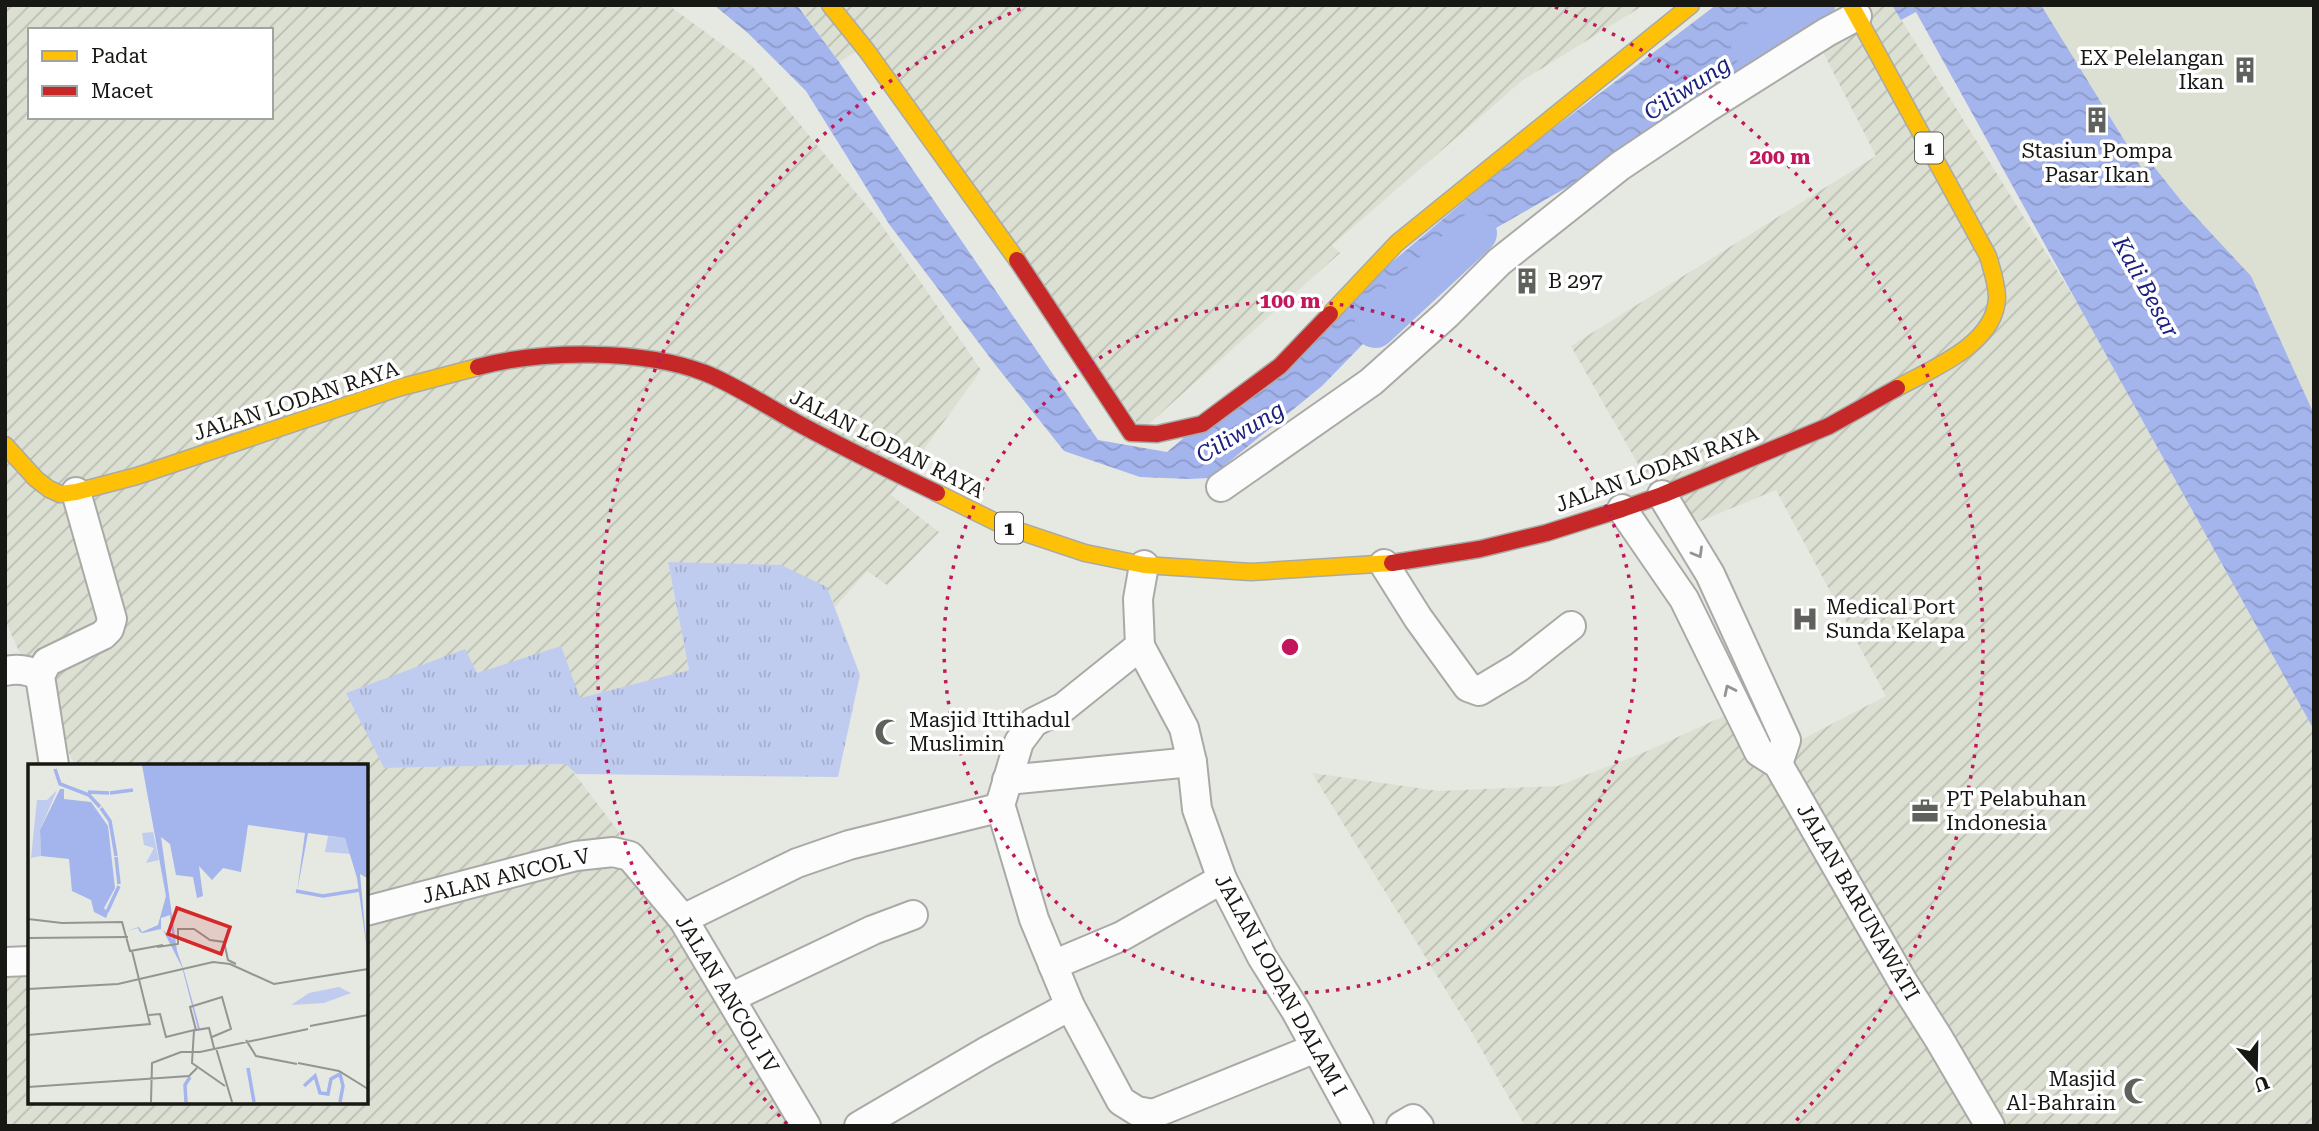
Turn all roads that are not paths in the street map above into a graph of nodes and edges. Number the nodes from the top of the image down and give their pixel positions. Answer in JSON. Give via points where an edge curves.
{"nodes":[{"id":1,"x":830,"y":5,"type":"edge"},
{"id":2,"x":1691,"y":5,"type":"edge"},
{"id":3,"x":1854,"y":10,"type":"edge"},
{"id":4,"x":5,"y":445,"type":"edge"},
{"id":5,"x":1221,"y":487,"type":"dead end"},
{"id":6,"x":76,"y":492,"type":"junction"},
{"id":7,"x":1662,"y":495,"type":"junction"},
{"id":8,"x":1622,"y":509,"type":"junction"},
{"id":9,"x":1144,"y":565,"type":"junction"},
{"id":10,"x":1384,"y":565,"type":"junction"},
{"id":11,"x":1571,"y":626,"type":"dead end"},
{"id":12,"x":1140,"y":646,"type":"junction"},
{"id":13,"x":5,"y":671,"type":"edge"},
{"id":14,"x":40,"y":676,"type":"junction"},
{"id":15,"x":1192,"y":762,"type":"junction"},
{"id":16,"x":54,"y":764,"type":"edge"},
{"id":17,"x":1778,"y":764,"type":"junction"},
{"id":18,"x":1003,"y":792,"type":"junction"},
{"id":19,"x":642,"y":868,"type":"joint"},
{"id":20,"x":1222,"y":879,"type":"junction"},
{"id":21,"x":368,"y":910,"type":"edge"},
{"id":22,"x":913,"y":915,"type":"dead end"},
{"id":23,"x":683,"y":919,"type":"junction"},
{"id":24,"x":28,"y":961,"type":"edge"},
{"id":25,"x":5,"y":962,"type":"edge"},
{"id":26,"x":1053,"y":965,"type":"junction"},
{"id":27,"x":732,"y":997,"type":"junction"},
{"id":28,"x":1070,"y":1006,"type":"junction"},
{"id":29,"x":1316,"y":1048,"type":"junction"},
{"id":30,"x":1155,"y":1120,"type":"edge"},
{"id":31,"x":806,"y":1126,"type":"edge"},
{"id":32,"x":859,"y":1126,"type":"edge"},
{"id":33,"x":1359,"y":1126,"type":"edge"},
{"id":34,"x":1401,"y":1126,"type":"edge"},
{"id":35,"x":1419,"y":1126,"type":"edge"},
{"id":36,"x":1990,"y":1126,"type":"edge"}],
"edges":[{"from":1,"to":2,"type":"main road","via":[[1026,274],[1131,433],[1157,433],[1202,424],[1280,366],[1397,243]]},
{"from":3,"to":5,"type":"street","via":[[1620,166],[1499,262],[1371,382]]},
{"from":3,"to":7,"type":"main road","name":"JALAN LODAN RAYA","number":"1","via":[[1987,256],[1997,282],[1991,323],[1961,353],[1829,426]]},
{"from":4,"to":6,"type":"main road","name":"JALAN LODAN RAYA","number":"1","via":[[49,489],[60,494]]},
{"from":6,"to":9,"type":"main road","name":"JALAN LODAN RAYA","number":"1","via":[[137,476],[398,388],[504,360],[621,355],[705,373],[838,445],[1004,526],[1085,553]]},
{"from":6,"to":14,"type":"street","via":[[112,618],[103,635],[47,662]]},
{"from":7,"to":8,"type":"main road","name":"JALAN LODAN RAYA","number":"1"},
{"from":7,"to":17,"type":"street","one_way":true,"via":[[1710,574],[1786,740]]},
{"from":8,"to":10,"type":"main road","name":"JALAN LODAN RAYA","number":"1","via":[[1480,549]]},
{"from":17,"to":8,"type":"street","name":"JALAN BARUNAWATI","one_way":true,"via":[[1759,752],[1684,598]]},
{"from":9,"to":10,"type":"main road","name":"JALAN LODAN RAYA","number":"1","via":[[1251,572]]},
{"from":9,"to":12,"type":"street","via":[[1138,599]]},
{"from":10,"to":11,"type":"street","via":[[1474,690],[1520,667]]},
{"from":12,"to":15,"type":"street","name":"JALAN LODAN DALAM I","via":[[1184,728]]},
{"from":12,"to":18,"type":"street","via":[[1064,707],[1034,722],[1018,742]]},
{"from":13,"to":14,"type":"street","via":[[16,669]]},
{"from":14,"to":16,"type":"street"},
{"from":15,"to":18,"type":"street"},
{"from":15,"to":20,"type":"street","name":"JALAN LODAN DALAM I","via":[[1197,809]]},
{"from":17,"to":36,"type":"street","name":"JALAN BARUNAWATI"},
{"from":18,"to":23,"type":"street","via":[[994,809],[849,845],[797,863]]},
{"from":18,"to":26,"type":"street","via":[[1034,919]]},
{"from":19,"to":21,"type":"street","name":"JALAN ANCOL V","via":[[630,856],[595,852]]},
{"from":19,"to":23,"type":"street","name":"JALAN ANCOL IV"},
{"from":20,"to":26,"type":"street","via":[[1122,936]]},
{"from":20,"to":29,"type":"street","name":"JALAN LODAN DALAM I"},
{"from":22,"to":27,"type":"street"},
{"from":23,"to":27,"type":"street","name":"JALAN ANCOL IV"},
{"from":24,"to":25,"type":"street"},
{"from":26,"to":28,"type":"street"},
{"from":27,"to":31,"type":"street","name":"JALAN ANCOL IV"},
{"from":28,"to":30,"type":"street","via":[[1121,1101]]},
{"from":28,"to":32,"type":"street"},
{"from":29,"to":30,"type":"street"},
{"from":29,"to":33,"type":"street","name":"JALAN LODAN DALAM I"},
{"from":34,"to":35,"type":"street","via":[[1413,1119]]}]}
